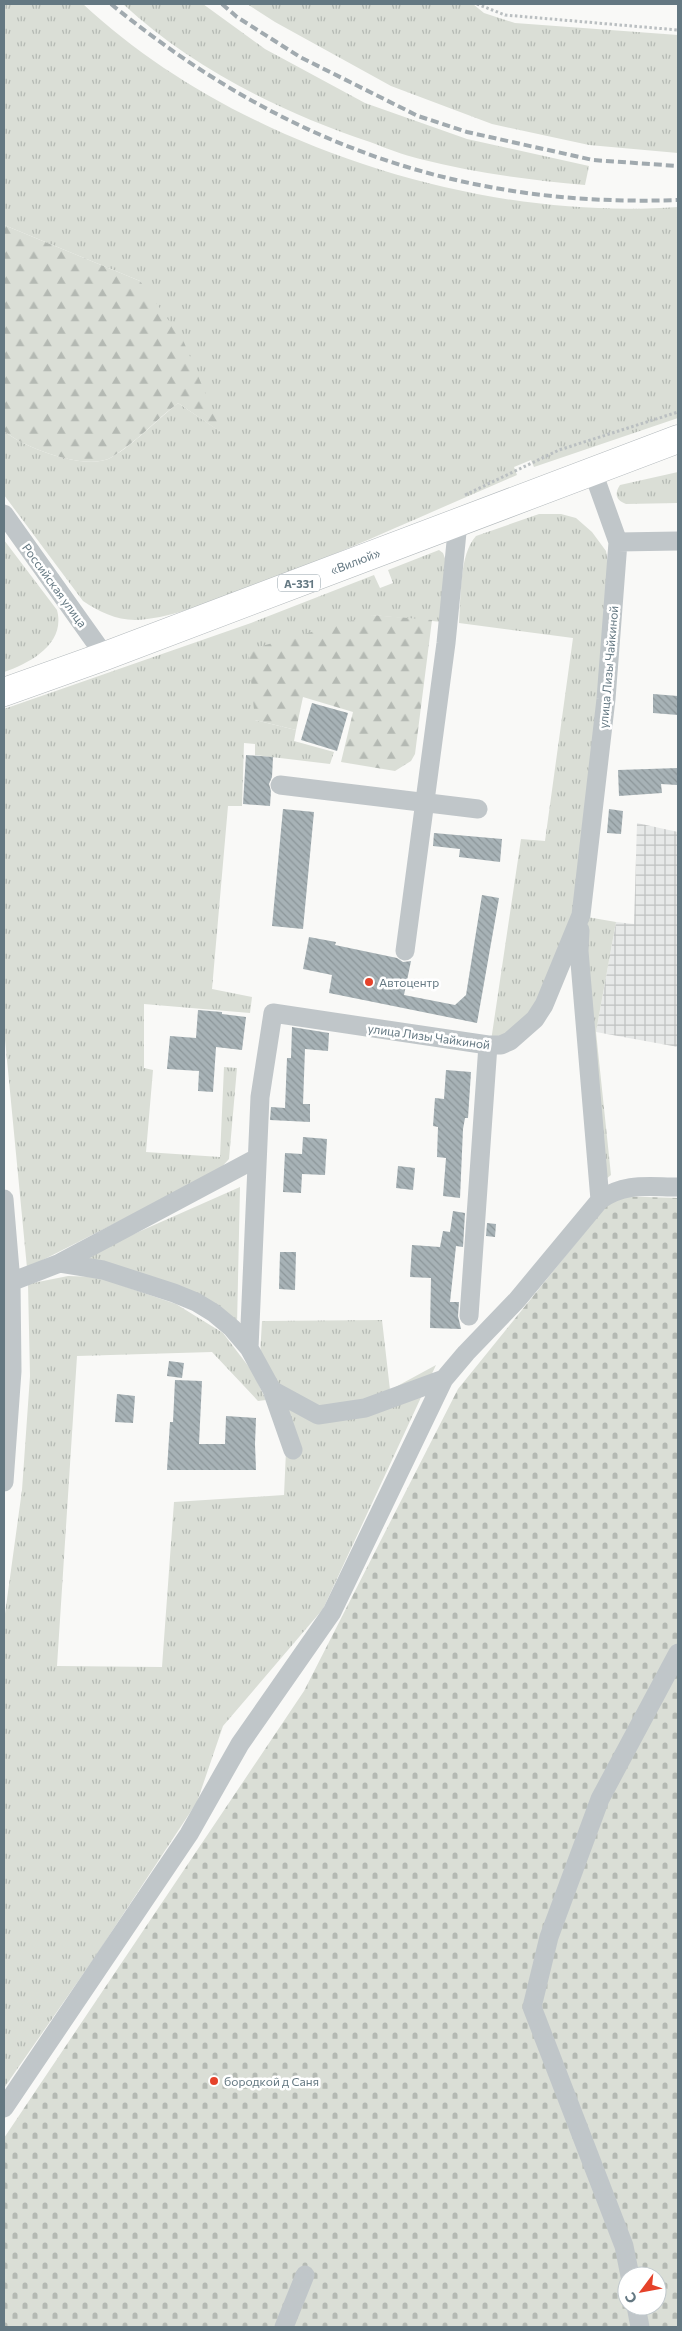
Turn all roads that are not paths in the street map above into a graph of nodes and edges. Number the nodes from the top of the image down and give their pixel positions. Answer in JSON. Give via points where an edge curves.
{"nodes":[{"id":1,"x":678,"y":439,"type":"edge"},
{"id":2,"x":678,"y":458,"type":"edge"},
{"id":3,"x":593,"y":472,"type":"junction"},
{"id":4,"x":4,"y":515,"type":"edge"},
{"id":5,"x":458,"y":522,"type":"junction"},
{"id":6,"x":678,"y":541,"type":"edge"},
{"id":7,"x":618,"y":542,"type":"junction"},
{"id":8,"x":105,"y":656,"type":"junction"},
{"id":9,"x":4,"y":692,"type":"edge"},
{"id":10,"x":280,"y":785,"type":"dead end"},
{"id":11,"x":425,"y":801,"type":"junction"},
{"id":12,"x":478,"y":809,"type":"dead end"},
{"id":13,"x":581,"y":915,"type":"junction"},
{"id":14,"x":405,"y":951,"type":"dead end"},
{"id":15,"x":488,"y":1045,"type":"junction"},
{"id":16,"x":258,"y":1158,"type":"junction"},
{"id":17,"x":678,"y":1187,"type":"edge"},
{"id":18,"x":4,"y":1198,"type":"edge"},
{"id":19,"x":600,"y":1200,"type":"junction"},
{"id":20,"x":60,"y":1263,"type":"junction"},
{"id":21,"x":11,"y":1282,"type":"junction"},
{"id":22,"x":469,"y":1316,"type":"dead end"},
{"id":23,"x":249,"y":1348,"type":"junction"},
{"id":24,"x":444,"y":1379,"type":"junction"},
{"id":25,"x":272,"y":1390,"type":"junction"},
{"id":26,"x":293,"y":1450,"type":"dead end"},
{"id":27,"x":4,"y":1482,"type":"edge"},
{"id":28,"x":678,"y":1653,"type":"edge"},
{"id":29,"x":4,"y":2108,"type":"edge"},
{"id":30,"x":628,"y":2266,"type":"edge"},
{"id":31,"x":305,"y":2275,"type":"dead end"},
{"id":32,"x":284,"y":2327,"type":"edge"}],
"edges":[{"from":1,"to":3,"type":"highway","name":"«Вилюй»","number":"А-331"},
{"from":2,"to":3,"type":"highway"},
{"from":3,"to":5,"type":"highway","name":"«Вилюй»","number":"А-331"},
{"from":3,"to":7,"type":"street"},
{"from":4,"to":8,"type":"street","name":"Российская улица"},
{"from":5,"to":8,"type":"highway","name":"«Вилюй»","number":"А-331"},
{"from":5,"to":11,"type":"street"},
{"from":6,"to":7,"type":"street"},
{"from":7,"to":13,"type":"street","name":"улица Лизы Чайкиной","via":[[606,699]]},
{"from":8,"to":9,"type":"highway","name":"«Вилюй»","number":"А-331"},
{"from":10,"to":11,"type":"street"},
{"from":11,"to":12,"type":"street"},
{"from":11,"to":14,"type":"street"},
{"from":13,"to":15,"type":"street","name":"улица Лизы Чайкиной","via":[[544,1005],[535,1019],[510,1041]]},
{"from":13,"to":19,"type":"street","via":[[579,951]]},
{"from":15,"to":16,"type":"street","name":"улица Лизы Чайкиной","via":[[273,1013],[260,1097]]},
{"from":15,"to":22,"type":"street"},
{"from":16,"to":20,"type":"street"},
{"from":16,"to":23,"type":"street","name":"улица Лизы Чайкиной"},
{"from":17,"to":19,"type":"street","via":[[626,1187]]},
{"from":18,"to":21,"type":"street"},
{"from":19,"to":24,"type":"street","via":[[517,1300]]},
{"from":20,"to":21,"type":"street"},
{"from":20,"to":23,"type":"street","via":[[102,1270],[188,1299],[214,1313]]},
{"from":21,"to":27,"type":"street","via":[[12,1371]]},
{"from":23,"to":25,"type":"street"},
{"from":24,"to":25,"type":"street","via":[[365,1408],[318,1415]]},
{"from":24,"to":29,"type":"street","via":[[332,1612],[240,1744],[189,1834]]},
{"from":25,"to":26,"type":"street"},
{"from":28,"to":30,"type":"street","via":[[600,1799],[549,1938],[532,2007],[624,2246]]},
{"from":31,"to":32,"type":"street"}]}
